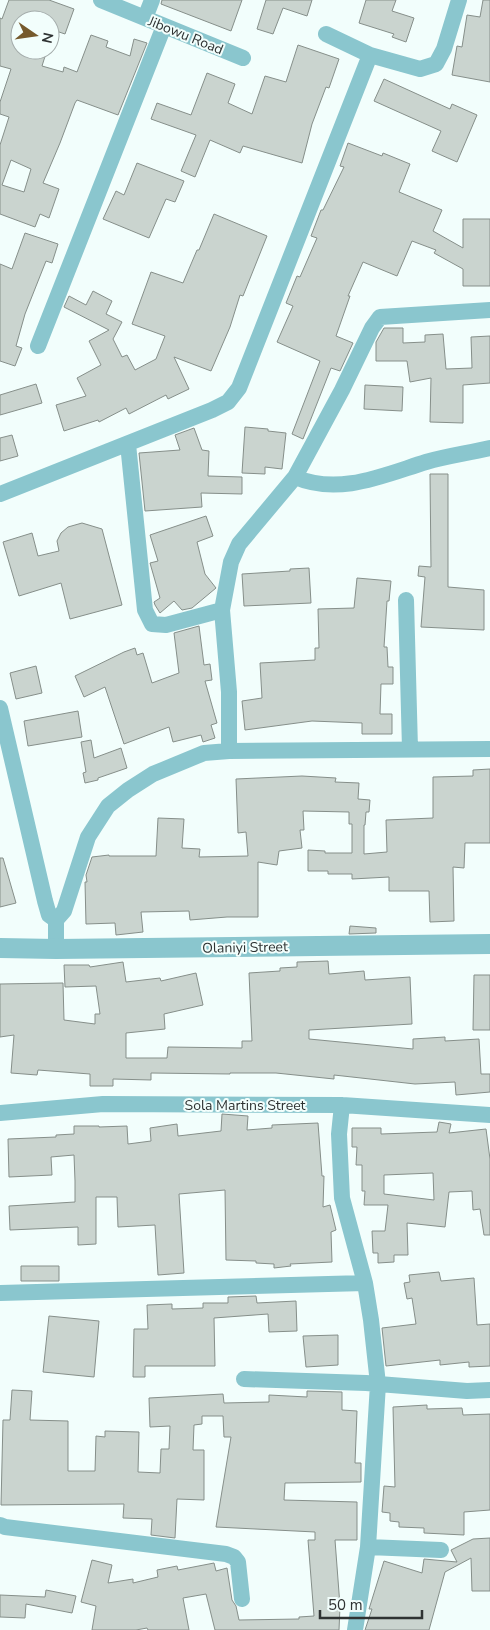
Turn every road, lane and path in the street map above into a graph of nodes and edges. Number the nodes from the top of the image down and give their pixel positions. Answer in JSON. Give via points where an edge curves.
{"nodes":[{"id":1,"x":101,"y":0,"type":"edge"},
{"id":2,"x":152,"y":0,"type":"edge"},
{"id":3,"x":459,"y":0,"type":"edge"},
{"id":4,"x":145,"y":18,"type":"junction"},
{"id":5,"x":164,"y":26,"type":"junction"},
{"id":6,"x":326,"y":34,"type":"dead end"},
{"id":7,"x":370,"y":55,"type":"junction"},
{"id":8,"x":243,"y":58,"type":"dead end"},
{"id":9,"x":490,"y":310,"type":"edge"},
{"id":10,"x":38,"y":346,"type":"dead end"},
{"id":11,"x":128,"y":444,"type":"junction"},
{"id":12,"x":490,"y":448,"type":"edge"},
{"id":13,"x":295,"y":478,"type":"junction"},
{"id":14,"x":0,"y":494,"type":"edge"},
{"id":15,"x":406,"y":600,"type":"dead end"},
{"id":16,"x":222,"y":610,"type":"junction"},
{"id":17,"x":0,"y":708,"type":"edge"},
{"id":18,"x":410,"y":748,"type":"junction"},
{"id":19,"x":490,"y":749,"type":"edge"},
{"id":20,"x":229,"y":751,"type":"junction"},
{"id":21,"x":56,"y":920,"type":"junction"},
{"id":22,"x":490,"y":944,"type":"edge"},
{"id":23,"x":0,"y":948,"type":"edge"},
{"id":24,"x":56,"y":948,"type":"junction"},
{"id":25,"x":342,"y":1105,"type":"junction"},
{"id":26,"x":0,"y":1114,"type":"edge"},
{"id":27,"x":490,"y":1115,"type":"edge"},
{"id":28,"x":365,"y":1283,"type":"junction"},
{"id":29,"x":0,"y":1293,"type":"edge"},
{"id":30,"x":244,"y":1378,"type":"dead end"},
{"id":31,"x":378,"y":1384,"type":"junction"},
{"id":32,"x":490,"y":1390,"type":"edge"},
{"id":33,"x":0,"y":1525,"type":"edge"},
{"id":34,"x":368,"y":1547,"type":"junction"},
{"id":35,"x":441,"y":1550,"type":"dead end"},
{"id":36,"x":242,"y":1599,"type":"dead end"},
{"id":37,"x":356,"y":1630,"type":"edge"}],
"edges":[{"from":1,"to":4,"type":"street","name":"Jibowu Road"},
{"from":2,"to":4,"type":"street"},
{"from":3,"to":7,"type":"street","via":[[436,64],[420,68]]},
{"from":4,"to":5,"type":"street","name":"Jibowu Road"},
{"from":5,"to":8,"type":"street","name":"Jibowu Road"},
{"from":5,"to":10,"type":"street"},
{"from":6,"to":7,"type":"street"},
{"from":7,"to":11,"type":"street","via":[[239,388],[228,402]]},
{"from":9,"to":13,"type":"street","via":[[380,317]]},
{"from":11,"to":14,"type":"street"},
{"from":11,"to":16,"type":"street","via":[[145,610],[152,624],[166,625]]},
{"from":12,"to":13,"type":"street","via":[[428,462],[372,480],[332,486]]},
{"from":13,"to":16,"type":"street","via":[[238,544],[231,562]]},
{"from":15,"to":18,"type":"street"},
{"from":16,"to":20,"type":"street","via":[[229,692]]},
{"from":17,"to":21,"type":"street","via":[[45,900],[49,915]]},
{"from":18,"to":19,"type":"street"},
{"from":18,"to":20,"type":"street"},
{"from":20,"to":21,"type":"street","via":[[204,753],[153,774],[108,806],[88,837],[64,911]]},
{"from":21,"to":24,"type":"street"},
{"from":22,"to":24,"type":"street","name":"Olaniyi Street"},
{"from":23,"to":24,"type":"street","name":"Olaniyi Street"},
{"from":25,"to":26,"type":"street","name":"Sola Martins Street","via":[[104,1104]]},
{"from":25,"to":27,"type":"street","name":"Sola Martins Street"},
{"from":25,"to":28,"type":"street","via":[[338,1134],[342,1198]]},
{"from":28,"to":29,"type":"street"},
{"from":28,"to":31,"type":"street"},
{"from":30,"to":31,"type":"street"},
{"from":31,"to":32,"type":"street"},
{"from":31,"to":34,"type":"street"},
{"from":33,"to":36,"type":"street","via":[[226,1554],[238,1562]]},
{"from":34,"to":35,"type":"street"},
{"from":34,"to":37,"type":"street"}]}
